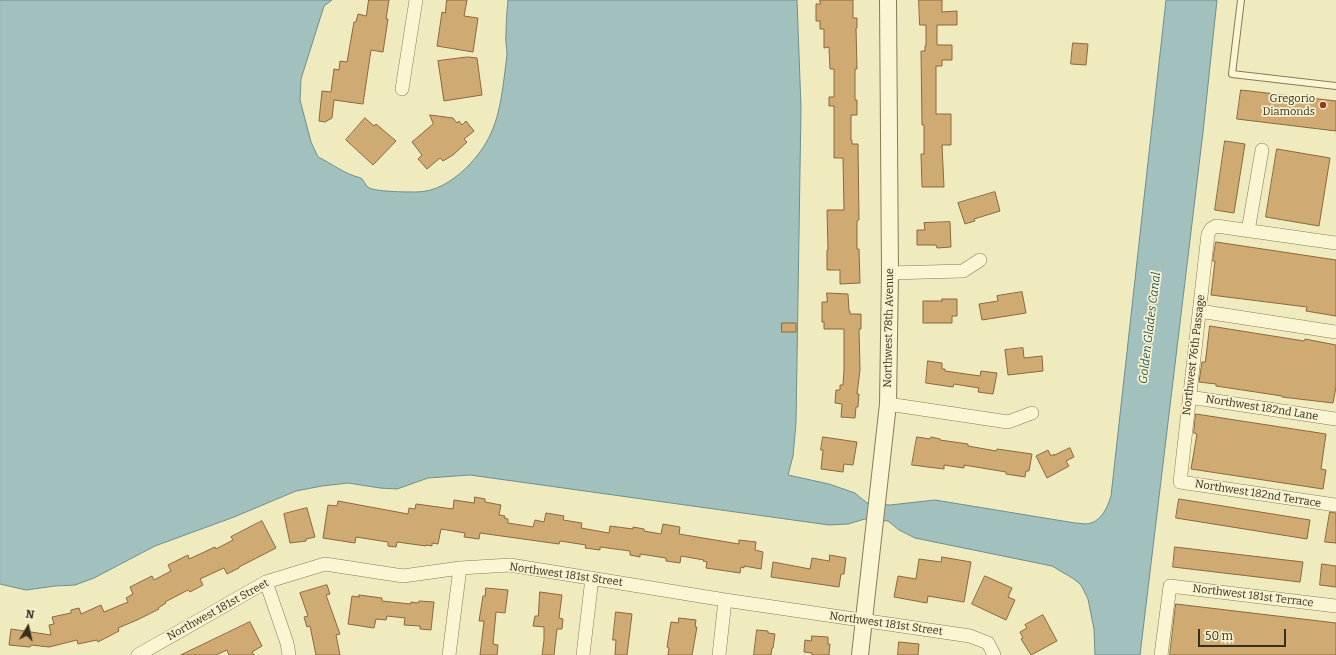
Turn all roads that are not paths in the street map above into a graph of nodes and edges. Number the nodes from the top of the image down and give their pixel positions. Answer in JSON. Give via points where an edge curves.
{"nodes":[{"id":1,"x":416,"y":0,"type":"edge"},
{"id":2,"x":888,"y":0,"type":"edge"},
{"id":3,"x":1241,"y":0,"type":"edge"},
{"id":4,"x":1336,"y":86,"type":"edge"},
{"id":5,"x":402,"y":89,"type":"dead end"},
{"id":6,"x":1262,"y":150,"type":"dead end"},
{"id":7,"x":1248,"y":231,"type":"junction"},
{"id":8,"x":1335,"y":239,"type":"edge"},
{"id":9,"x":980,"y":260,"type":"dead end"},
{"id":10,"x":890,"y":273,"type":"junction"},
{"id":11,"x":1199,"y":310,"type":"junction"},
{"id":12,"x":1336,"y":332,"type":"edge"},
{"id":13,"x":1189,"y":397,"type":"junction"},
{"id":14,"x":888,"y":404,"type":"junction"},
{"id":15,"x":1032,"y":413,"type":"dead end"},
{"id":16,"x":1336,"y":420,"type":"edge"},
{"id":17,"x":1180,"y":482,"type":"joint"},
{"id":18,"x":1336,"y":502,"type":"edge"},
{"id":19,"x":460,"y":568,"type":"junction"},
{"id":20,"x":592,"y":578,"type":"junction"},
{"id":21,"x":266,"y":582,"type":"junction"},
{"id":22,"x":725,"y":600,"type":"junction"},
{"id":23,"x":1336,"y":606,"type":"edge"},
{"id":24,"x":864,"y":620,"type":"junction"},
{"id":25,"x":138,"y":655,"type":"edge"},
{"id":26,"x":289,"y":655,"type":"edge"},
{"id":27,"x":449,"y":655,"type":"edge"},
{"id":28,"x":583,"y":655,"type":"edge"},
{"id":29,"x":719,"y":655,"type":"edge"},
{"id":30,"x":860,"y":655,"type":"edge"},
{"id":31,"x":994,"y":655,"type":"edge"},
{"id":32,"x":1161,"y":655,"type":"edge"}],
"edges":[{"from":1,"to":5,"type":"street"},
{"from":2,"to":10,"type":"street","name":"Northwest 78th Avenue"},
{"from":3,"to":4,"type":"lane","via":[[1232,74]]},
{"from":6,"to":7,"type":"street"},
{"from":7,"to":8,"type":"street"},
{"from":7,"to":11,"type":"street","name":"Northwest 76th Passage","via":[[1216,226],[1208,234]]},
{"from":9,"to":10,"type":"street","via":[[963,271]]},
{"from":10,"to":14,"type":"street","name":"Northwest 78th Avenue"},
{"from":11,"to":12,"type":"street"},
{"from":11,"to":13,"type":"street","name":"Northwest 76th Passage"},
{"from":13,"to":16,"type":"street","name":"Northwest 182nd Lane"},
{"from":13,"to":17,"type":"street","name":"Northwest 76th Passage"},
{"from":14,"to":15,"type":"street","via":[[1008,422]]},
{"from":14,"to":24,"type":"street","name":"Northwest 78th Avenue"},
{"from":17,"to":18,"type":"street","name":"Northwest 182nd Terrace"},
{"from":19,"to":20,"type":"street","name":"Northwest 181st Street","via":[[510,566]]},
{"from":19,"to":21,"type":"street","name":"Northwest 181st Street","via":[[404,576],[325,564]]},
{"from":19,"to":27,"type":"street"},
{"from":20,"to":22,"type":"street","name":"Northwest 181st Street"},
{"from":20,"to":28,"type":"street"},
{"from":21,"to":25,"type":"street","name":"Northwest 181st Street"},
{"from":21,"to":26,"type":"street"},
{"from":22,"to":24,"type":"street","name":"Northwest 181st Street"},
{"from":22,"to":29,"type":"street"},
{"from":23,"to":32,"type":"street","name":"Northwest 181st Terrace","via":[[1170,586]]},
{"from":24,"to":30,"type":"street","name":"Northwest 78th Avenue"},
{"from":24,"to":31,"type":"street","name":"Northwest 181st Street","via":[[970,636],[988,643]]}]}
